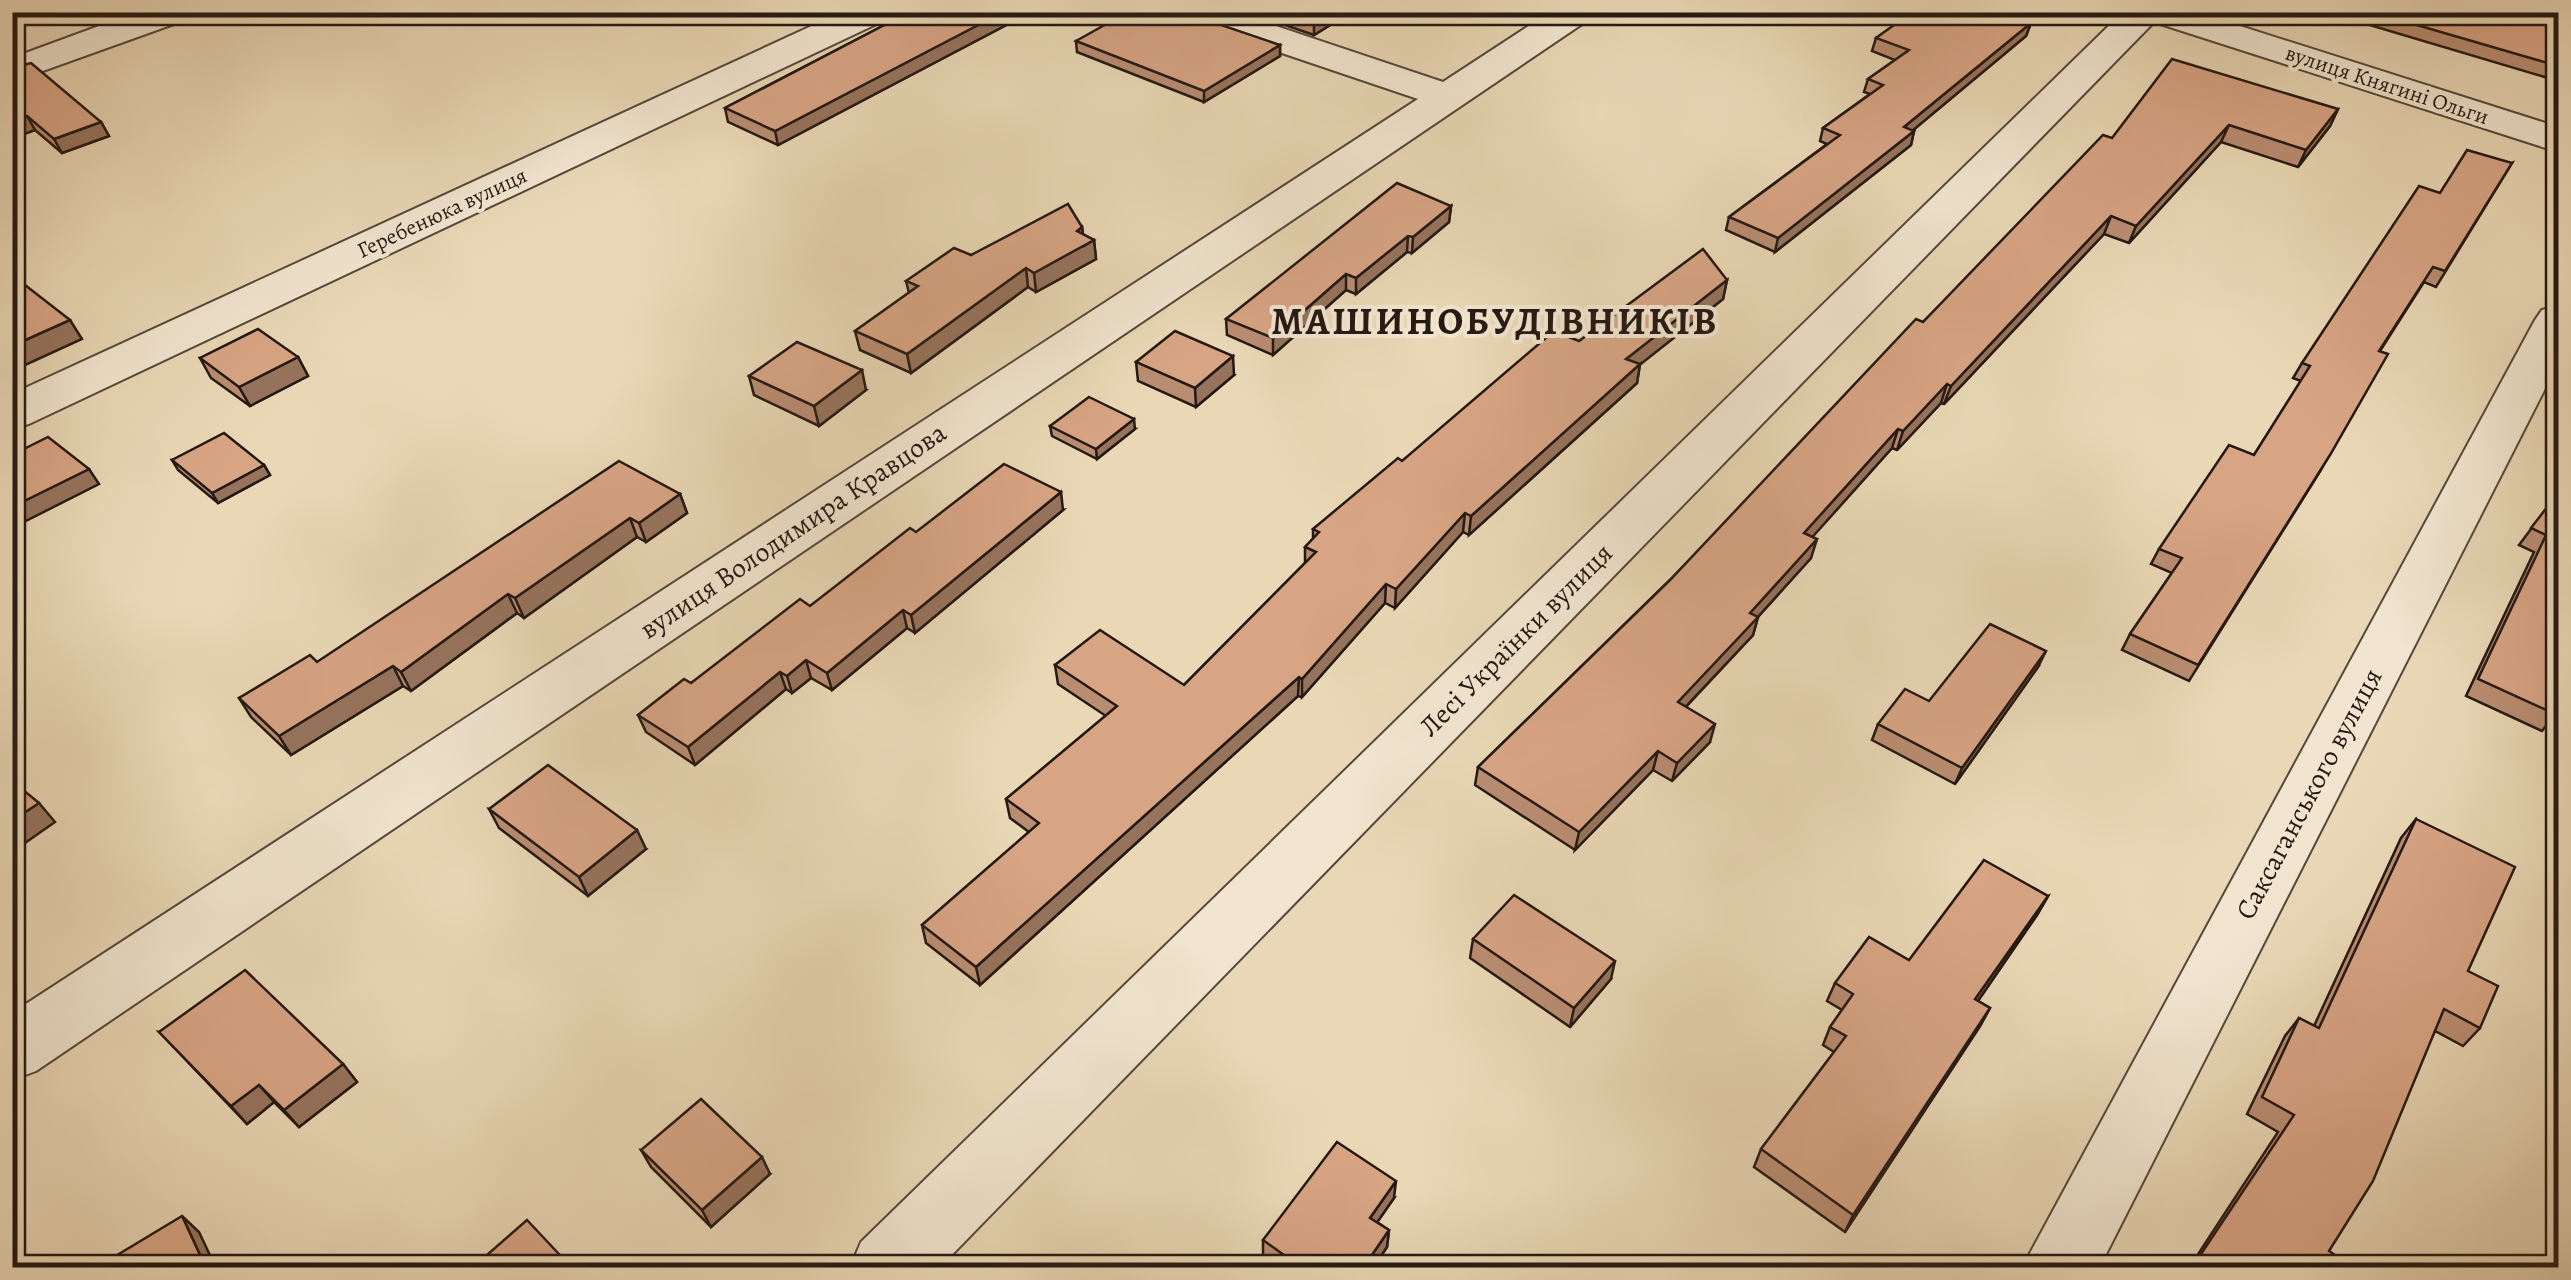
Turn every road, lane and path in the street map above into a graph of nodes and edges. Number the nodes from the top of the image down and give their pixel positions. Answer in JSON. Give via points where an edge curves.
{"nodes":[{"id":1,"x":172,"y":12,"type":"edge"},
{"id":2,"x":872,"y":12,"type":"edge"},
{"id":3,"x":1197,"y":12,"type":"edge"},
{"id":4,"x":1574,"y":12,"type":"edge"},
{"id":5,"x":2144,"y":12,"type":"edge"},
{"id":6,"x":2158,"y":12,"type":"edge"},
{"id":7,"x":12,"y":70,"type":"edge"},
{"id":8,"x":1447,"y":96,"type":"junction"},
{"id":9,"x":2558,"y":140,"type":"edge"},
{"id":10,"x":2558,"y":320,"type":"edge"},
{"id":11,"x":12,"y":413,"type":"edge"},
{"id":12,"x":12,"y":1050,"type":"edge"},
{"id":13,"x":887,"y":1268,"type":"edge"},
{"id":14,"x":2058,"y":1268,"type":"edge"}],
"edges":[{"from":1,"to":7,"type":"street"},
{"from":2,"to":11,"type":"street","name":"Геребенюка вулиця"},
{"from":3,"to":8,"type":"street"},
{"from":4,"to":8,"type":"street","name":"вулиця Володимира Кравцова"},
{"from":5,"to":13,"type":"street","name":"Лесі Українки вулиця"},
{"from":6,"to":9,"type":"street","name":"вулиця Княгині Ольги"},
{"from":8,"to":12,"type":"street","name":"вулиця Володимира Кравцова"},
{"from":10,"to":14,"type":"street","name":"Саксаганського вулиця"}]}
